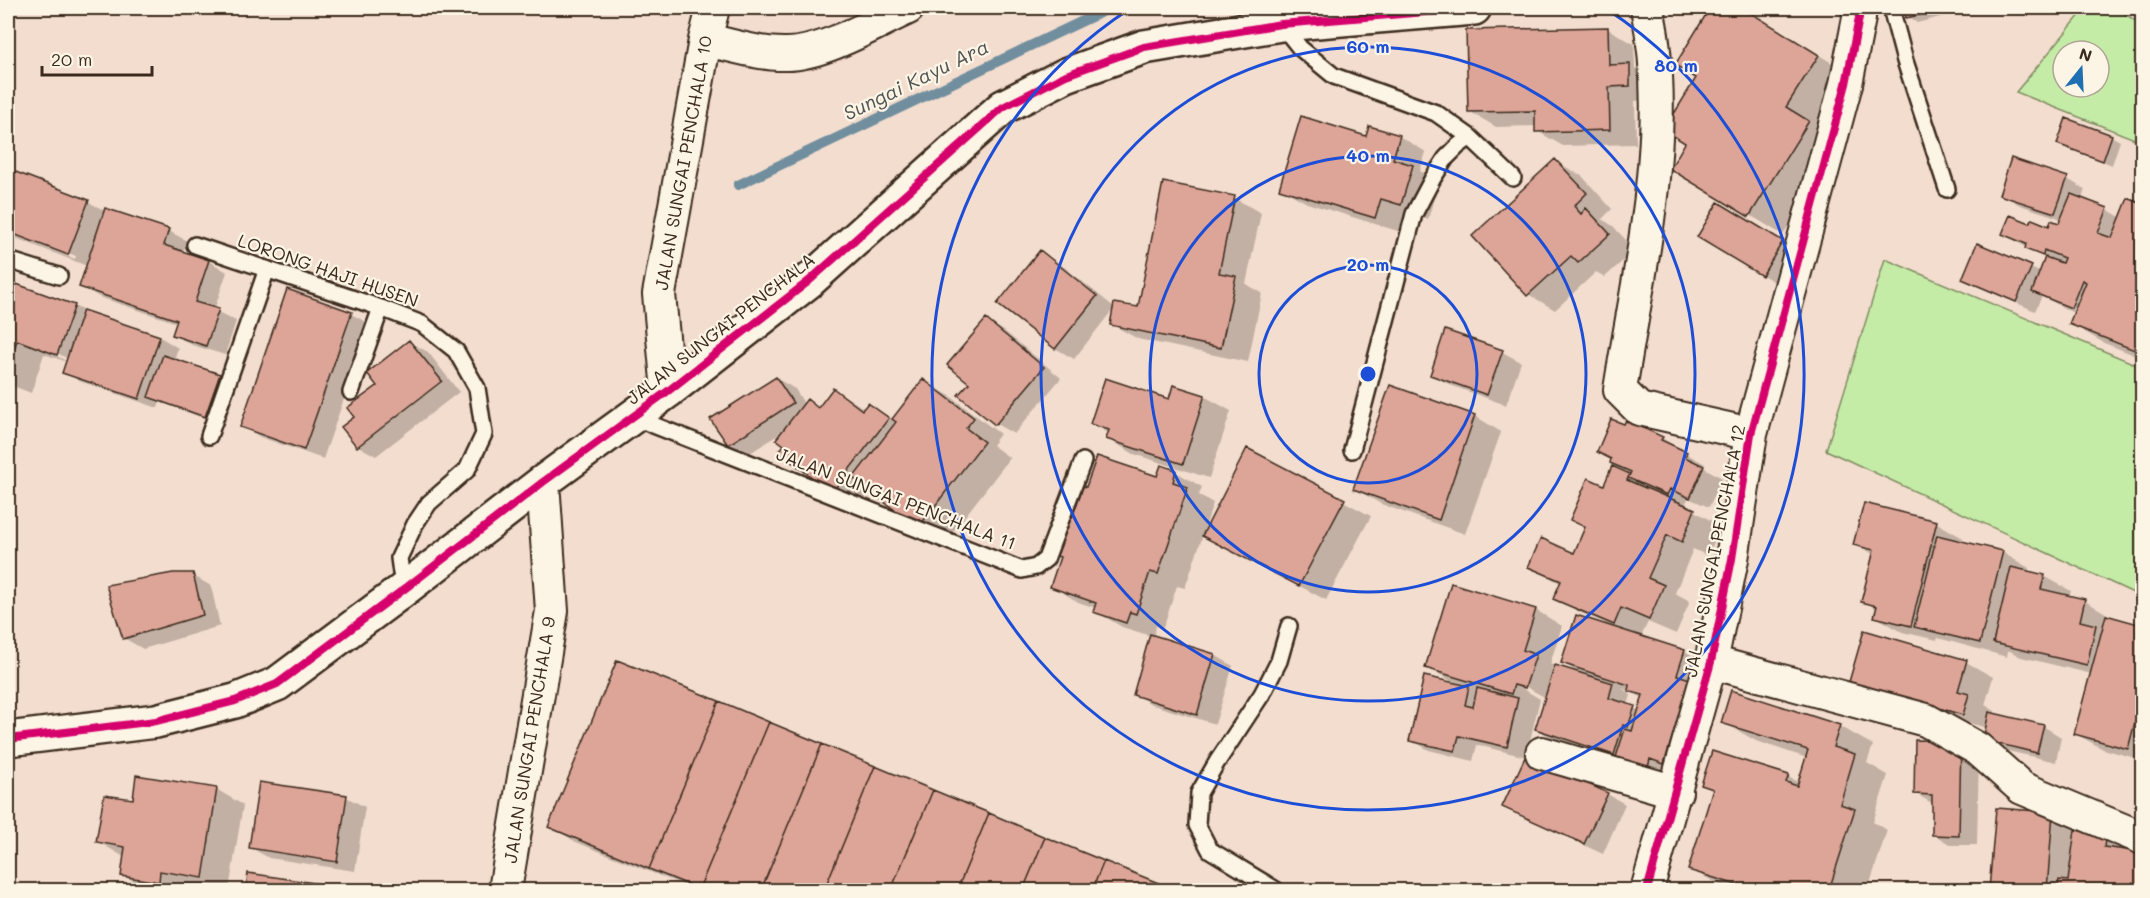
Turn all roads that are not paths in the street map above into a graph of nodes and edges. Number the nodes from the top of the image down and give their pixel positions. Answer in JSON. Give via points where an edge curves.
{"nodes":[{"id":1,"x":713,"y":8,"type":"edge"},
{"id":2,"x":908,"y":8,"type":"edge"},
{"id":3,"x":1474,"y":8,"type":"edge"},
{"id":4,"x":1647,"y":8,"type":"edge"},
{"id":5,"x":1858,"y":8,"type":"edge"},
{"id":6,"x":1879,"y":8,"type":"edge"},
{"id":7,"x":1891,"y":8,"type":"edge"},
{"id":8,"x":1281,"y":24,"type":"junction"},
{"id":9,"x":705,"y":40,"type":"junction"},
{"id":10,"x":1846,"y":84,"type":"junction"},
{"id":11,"x":1470,"y":137,"type":"junction"},
{"id":12,"x":1513,"y":178,"type":"dead end"},
{"id":13,"x":1947,"y":189,"type":"dead end"},
{"id":14,"x":195,"y":245,"type":"dead end"},
{"id":15,"x":8,"y":260,"type":"edge"},
{"id":16,"x":267,"y":270,"type":"junction"},
{"id":17,"x":59,"y":276,"type":"dead end"},
{"id":18,"x":381,"y":308,"type":"junction"},
{"id":19,"x":668,"y":391,"type":"junction"},
{"id":20,"x":351,"y":392,"type":"dead end"},
{"id":21,"x":633,"y":417,"type":"junction"},
{"id":22,"x":1751,"y":434,"type":"junction"},
{"id":23,"x":209,"y":436,"type":"dead end"},
{"id":24,"x":1352,"y":450,"type":"dead end"},
{"id":25,"x":1083,"y":461,"type":"dead end"},
{"id":26,"x":543,"y":482,"type":"junction"},
{"id":27,"x":407,"y":587,"type":"junction"},
{"id":28,"x":1289,"y":626,"type":"dead end"},
{"id":29,"x":1711,"y":662,"type":"junction"},
{"id":30,"x":8,"y":739,"type":"edge"},
{"id":31,"x":1542,"y":753,"type":"dead end"},
{"id":32,"x":1676,"y":792,"type":"junction"},
{"id":33,"x":2142,"y":837,"type":"edge"},
{"id":34,"x":505,"y":891,"type":"edge"},
{"id":35,"x":1276,"y":891,"type":"edge"},
{"id":36,"x":1647,"y":891,"type":"edge"}],
"edges":[{"from":1,"to":9,"type":"street","name":"JALAN SUNGAI PENCHALA 10"},
{"from":2,"to":9,"type":"street","via":[[818,49],[789,55]]},
{"from":3,"to":8,"type":"street","name":"JALAN SUNGAI PENCHALA"},
{"from":4,"to":22,"type":"street","via":[[1654,38],[1655,156],[1620,390],[1639,409]]},
{"from":5,"to":10,"type":"street","name":"JALAN SUNGAI PENCHALA 12"},
{"from":6,"to":10,"type":"street","name":"JALAN SUNGAI PENCHALA 12"},
{"from":7,"to":13,"type":"lane"},
{"from":8,"to":11,"type":"lane","via":[[1299,48],[1334,76],[1436,113]]},
{"from":8,"to":19,"type":"street","name":"JALAN SUNGAI PENCHALA","via":[[1144,47],[1066,75],[1003,107],[808,281]]},
{"from":9,"to":19,"type":"street","name":"JALAN SUNGAI PENCHALA 10","via":[[658,294]]},
{"from":10,"to":22,"type":"street","name":"JALAN SUNGAI PENCHALA 12"},
{"from":11,"to":12,"type":"lane"},
{"from":11,"to":24,"type":"lane","via":[[1446,158],[1414,214]]},
{"from":14,"to":16,"type":"lane","name":"LORONG HAJI HUSEN"},
{"from":15,"to":17,"type":"lane"},
{"from":16,"to":18,"type":"lane","name":"LORONG HAJI HUSEN"},
{"from":16,"to":23,"type":"lane"},
{"from":18,"to":20,"type":"lane"},
{"from":18,"to":27,"type":"lane","name":"LORONG HAJI HUSEN","via":[[422,324],[456,351],[477,388],[484,434],[467,470],[429,503],[415,524],[399,558]]},
{"from":19,"to":21,"type":"street","name":"JALAN SUNGAI PENCHALA"},
{"from":21,"to":25,"type":"lane","name":"JALAN SUNGAI PENCHALA 11","via":[[1022,570],[1036,567],[1046,559]]},
{"from":21,"to":26,"type":"street","name":"JALAN SUNGAI PENCHALA"},
{"from":22,"to":29,"type":"street","name":"JALAN SUNGAI PENCHALA 12"},
{"from":26,"to":27,"type":"street","name":"JALAN SUNGAI PENCHALA"},
{"from":26,"to":34,"type":"street","name":"JALAN SUNGAI PENCHALA 9","via":[[552,611]]},
{"from":27,"to":30,"type":"street","name":"JALAN SUNGAI PENCHALA","via":[[277,684],[235,701],[156,721]]},
{"from":28,"to":35,"type":"lane","via":[[1278,662],[1262,694],[1199,794],[1197,825],[1210,850]]},
{"from":29,"to":32,"type":"street","name":"JALAN SUNGAI PENCHALA 12"},
{"from":29,"to":33,"type":"street","via":[[1926,720],[1978,749],[2022,788]]},
{"from":31,"to":32,"type":"street"},
{"from":32,"to":36,"type":"street","name":"JALAN SUNGAI PENCHALA 12"}]}
